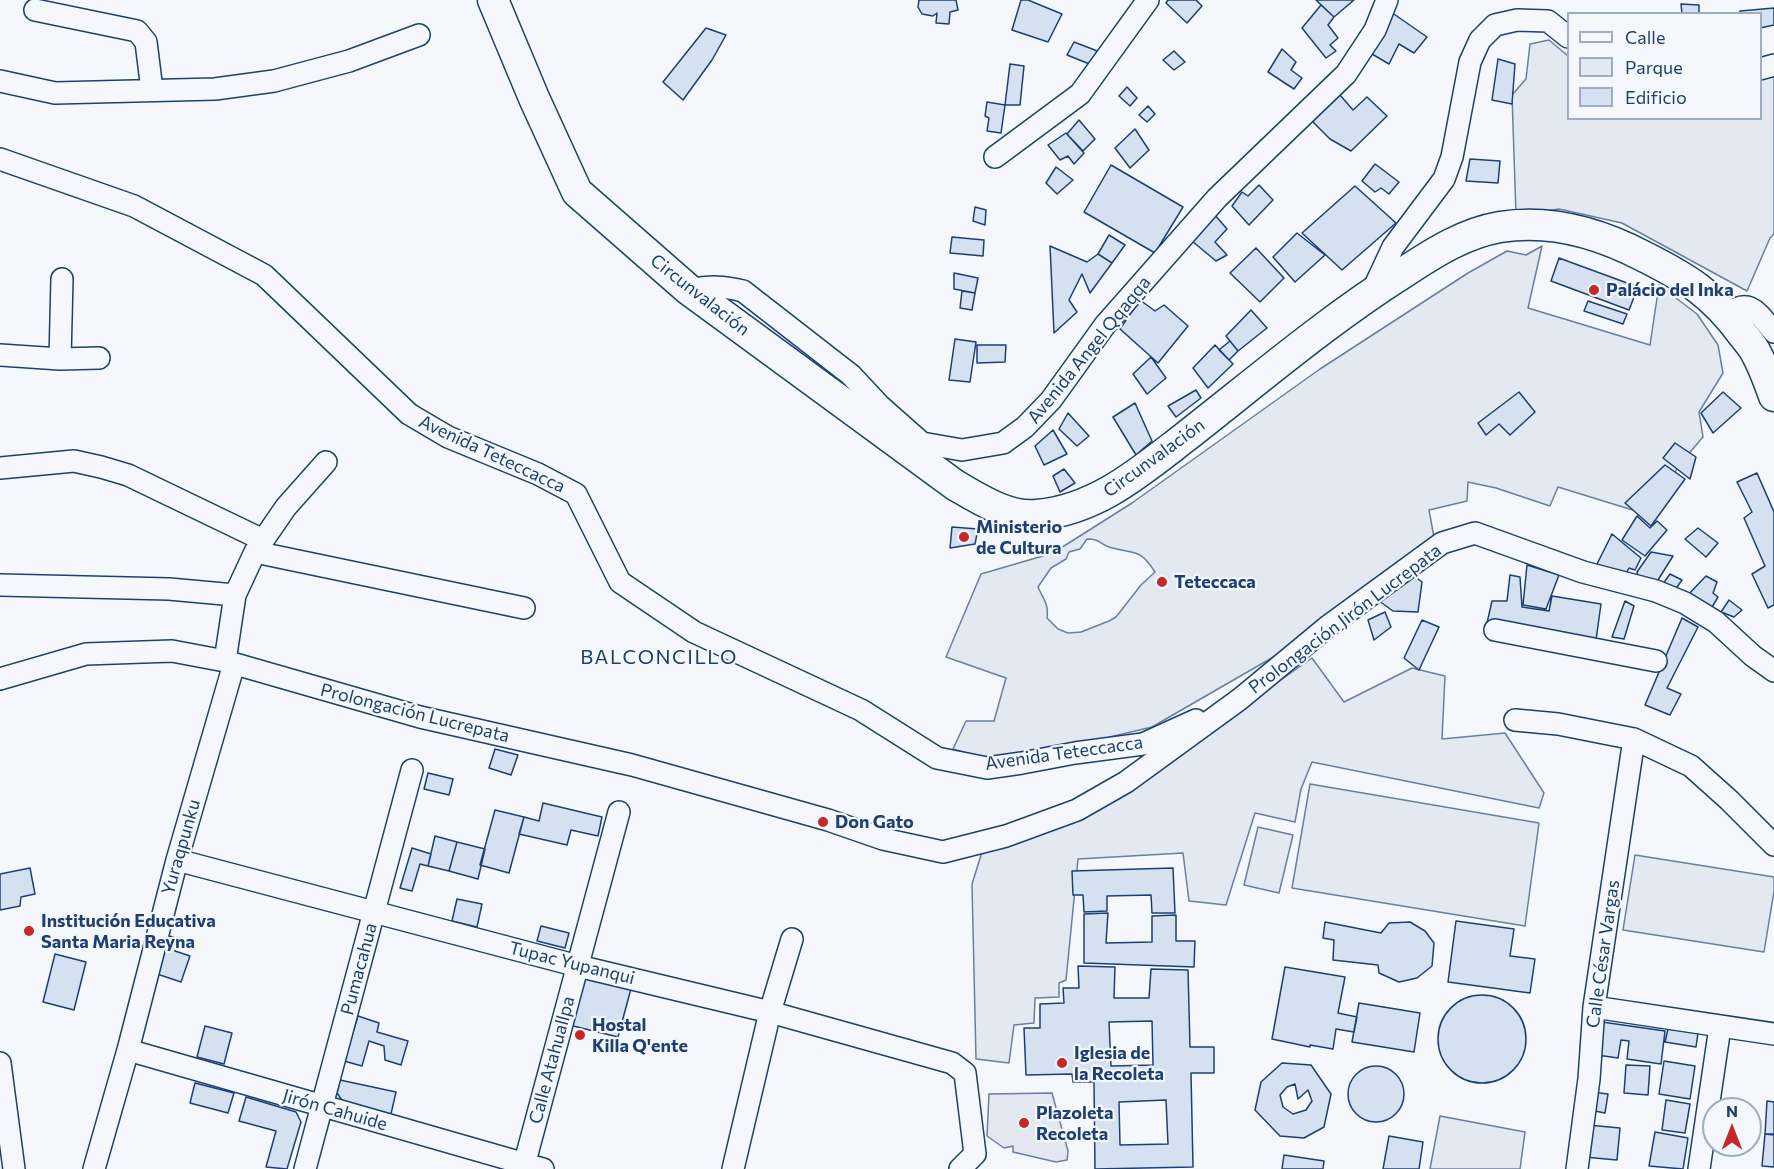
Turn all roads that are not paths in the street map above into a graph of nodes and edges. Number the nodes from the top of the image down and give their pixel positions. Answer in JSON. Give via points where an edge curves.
{"nodes":[{"id":1,"x":493,"y":0,"type":"edge"},
{"id":2,"x":1148,"y":0,"type":"edge"},
{"id":3,"x":1387,"y":0,"type":"edge"},
{"id":4,"x":35,"y":10,"type":"dead end"},
{"id":5,"x":419,"y":35,"type":"dead end"},
{"id":6,"x":1567,"y":35,"type":"edge"},
{"id":7,"x":0,"y":81,"type":"edge"},
{"id":8,"x":152,"y":90,"type":"junction"},
{"id":9,"x":995,"y":157,"type":"dead end"},
{"id":10,"x":0,"y":159,"type":"edge"},
{"id":11,"x":63,"y":279,"type":"dead end"},
{"id":12,"x":689,"y":290,"type":"junction"},
{"id":13,"x":1372,"y":292,"type":"junction"},
{"id":14,"x":1738,"y":310,"type":"junction"},
{"id":15,"x":1774,"y":332,"type":"edge"},
{"id":16,"x":0,"y":355,"type":"edge"},
{"id":17,"x":99,"y":358,"type":"dead end"},
{"id":18,"x":60,"y":359,"type":"junction"},
{"id":19,"x":1774,"y":396,"type":"edge"},
{"id":20,"x":326,"y":462,"type":"dead end"},
{"id":21,"x":0,"y":468,"type":"edge"},
{"id":22,"x":259,"y":546,"type":"junction"},
{"id":23,"x":0,"y":585,"type":"edge"},
{"id":24,"x":235,"y":595,"type":"junction"},
{"id":25,"x":524,"y":608,"type":"dead end"},
{"id":26,"x":1496,"y":630,"type":"dead end"},
{"id":27,"x":1656,"y":662,"type":"dead end"},
{"id":28,"x":229,"y":663,"type":"junction"},
{"id":29,"x":1774,"y":671,"type":"edge"},
{"id":30,"x":0,"y":679,"type":"edge"},
{"id":31,"x":1240,"y":699,"type":"junction"},
{"id":32,"x":1515,"y":720,"type":"dead end"},
{"id":33,"x":1634,"y":739,"type":"junction"},
{"id":34,"x":412,"y":770,"type":"dead end"},
{"id":35,"x":619,"y":812,"type":"dead end"},
{"id":36,"x":1774,"y":845,"type":"edge"},
{"id":37,"x":177,"y":860,"type":"junction"},
{"id":38,"x":374,"y":911,"type":"junction"},
{"id":39,"x":792,"y":939,"type":"dead end"},
{"id":40,"x":578,"y":966,"type":"junction"},
{"id":41,"x":1594,"y":1007,"type":"junction"},
{"id":42,"x":770,"y":1012,"type":"junction"},
{"id":43,"x":1720,"y":1027,"type":"junction"},
{"id":44,"x":1774,"y":1034,"type":"edge"},
{"id":45,"x":128,"y":1050,"type":"junction"},
{"id":46,"x":0,"y":1063,"type":"edge"},
{"id":47,"x":322,"y":1106,"type":"junction"},
{"id":48,"x":530,"y":1167,"type":"edge"},
{"id":49,"x":14,"y":1169,"type":"edge"},
{"id":50,"x":94,"y":1169,"type":"edge"},
{"id":51,"x":305,"y":1169,"type":"edge"},
{"id":52,"x":733,"y":1169,"type":"edge"},
{"id":53,"x":960,"y":1169,"type":"edge"},
{"id":54,"x":1577,"y":1169,"type":"edge"},
{"id":55,"x":1699,"y":1169,"type":"edge"}],
"edges":[{"from":1,"to":12,"type":"highway","name":"Circunvalación","via":[[577,192]]},
{"from":2,"to":9,"type":"street","via":[[1080,94]]},
{"from":3,"to":12,"type":"street","name":"Avenida Angel Qqaqqa","via":[[1375,30],[1346,74],[1217,198],[1105,325],[1051,400],[1003,443],[962,450],[922,443],[851,375],[743,291],[725,286]]},
{"from":4,"to":8,"type":"street","via":[[137,31],[146,42]]},
{"from":5,"to":8,"type":"street","via":[[349,61],[274,81],[214,89]]},
{"from":6,"to":13,"type":"street","via":[[1548,21],[1517,20],[1495,25],[1480,40],[1470,62],[1452,157],[1444,178],[1393,247]]},
{"from":7,"to":8,"type":"street","via":[[55,93]]},
{"from":10,"to":31,"type":"street","name":"Avenida Teteccacca","via":[[134,206],[264,275],[409,414],[448,438],[538,474],[576,494],[620,582],[694,632],[861,710],[937,758],[987,768],[1143,744]]},
{"from":11,"to":18,"type":"street"},
{"from":12,"to":13,"type":"highway","name":"Circunvalación","via":[[955,485],[1017,514],[1036,515],[1103,496],[1148,466]]},
{"from":13,"to":14,"type":"highway","name":"Circunvalación","via":[[1442,248],[1497,227],[1521,224],[1601,236],[1683,276]]},
{"from":14,"to":15,"type":"street","via":[[1755,311]]},
{"from":14,"to":19,"type":"highway","name":"Circunvalación"},
{"from":16,"to":18,"type":"street"},
{"from":17,"to":18,"type":"street"},
{"from":20,"to":22,"type":"street","name":"Yuraqpunku","via":[[285,507]]},
{"from":21,"to":22,"type":"street","via":[[74,461],[128,475]]},
{"from":22,"to":24,"type":"street","name":"Yuraqpunku"},
{"from":22,"to":25,"type":"street"},
{"from":23,"to":24,"type":"street","via":[[169,589]]},
{"from":24,"to":28,"type":"street","name":"Yuraqpunku"},
{"from":26,"to":27,"type":"street"},
{"from":28,"to":30,"type":"street","name":"Prolongación Lucrepata","via":[[172,651],[86,654]]},
{"from":28,"to":31,"type":"street","name":"Prolongación Lucrepata","via":[[420,717],[632,765],[883,839],[943,852],[1006,836],[1077,810],[1126,782]]},
{"from":28,"to":37,"type":"street","name":"Yuraqpunku"},
{"from":29,"to":31,"type":"street","name":"Prolongación Jirón Lucrepata","via":[[1716,622],[1685,603],[1474,533],[1442,543],[1327,627]]},
{"from":32,"to":33,"type":"street"},
{"from":33,"to":36,"type":"street","via":[[1691,766]]},
{"from":33,"to":41,"type":"street","name":"Calle César Vargas"},
{"from":34,"to":38,"type":"street","name":"Pumacahua"},
{"from":35,"to":40,"type":"street","name":"Calle Atahuallpa"},
{"from":37,"to":38,"type":"street","name":"Tupac Yupanqui"},
{"from":37,"to":45,"type":"street","name":"Yuraqpunku"},
{"from":38,"to":40,"type":"street","name":"Tupac Yupanqui"},
{"from":38,"to":47,"type":"street","name":"Pumacahua"},
{"from":39,"to":42,"type":"street"},
{"from":40,"to":42,"type":"street","name":"Tupac Yupanqui"},
{"from":40,"to":48,"type":"street","name":"Calle Atahuallpa"},
{"from":41,"to":43,"type":"street"},
{"from":41,"to":54,"type":"street","name":"Calle César Vargas"},
{"from":42,"to":52,"type":"street"},
{"from":42,"to":53,"type":"street","name":"Tupac Yupanqui","via":[[952,1064],[965,1073],[975,1154]]},
{"from":43,"to":44,"type":"street"},
{"from":43,"to":55,"type":"street"},
{"from":45,"to":47,"type":"street","name":"Jirón Cahuide"},
{"from":45,"to":50,"type":"street","name":"Yuraqpunku"},
{"from":46,"to":49,"type":"street"},
{"from":47,"to":48,"type":"street","name":"Jirón Cahuide"},
{"from":47,"to":51,"type":"street","name":"Pumacahua"}]}
